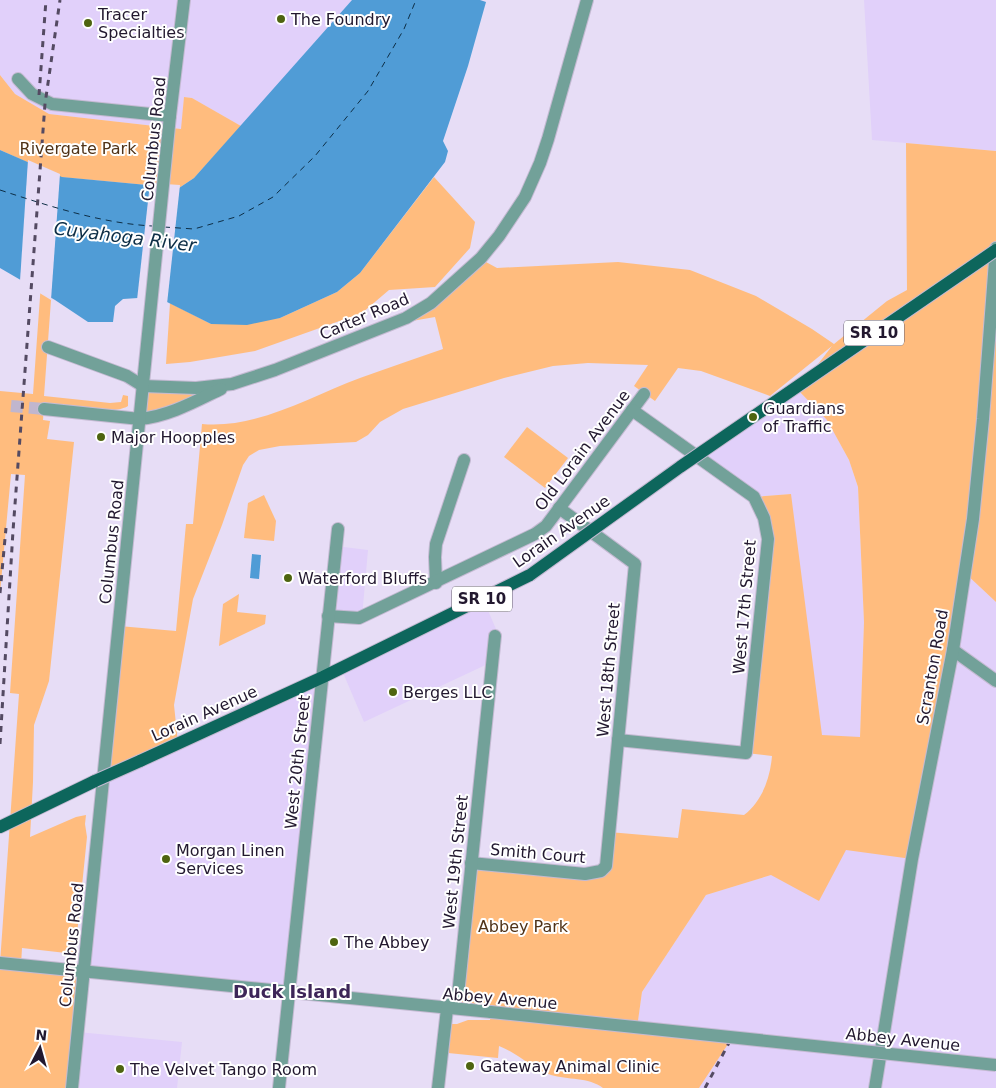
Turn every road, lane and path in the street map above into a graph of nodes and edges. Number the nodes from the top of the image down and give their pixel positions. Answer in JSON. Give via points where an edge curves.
{"nodes":[{"id":1,"x":184,"y":0,"type":"edge"},
{"id":2,"x":587,"y":0,"type":"edge"},
{"id":3,"x":18,"y":79,"type":"dead end"},
{"id":4,"x":170,"y":116,"type":"junction"},
{"id":5,"x":996,"y":249,"type":"edge"},
{"id":6,"x":48,"y":347,"type":"dead end"},
{"id":7,"x":232,"y":384,"type":"junction"},
{"id":8,"x":144,"y":386,"type":"junction"},
{"id":9,"x":644,"y":394,"type":"dead end"},
{"id":10,"x":44,"y":409,"type":"tunnel mouth"},
{"id":11,"x":632,"y":410,"type":"junction"},
{"id":12,"x":140,"y":419,"type":"junction"},
{"id":13,"x":464,"y":460,"type":"dead end"},
{"id":14,"x":559,"y":508,"type":"junction"},
{"id":15,"x":338,"y":529,"type":"dead end"},
{"id":16,"x":436,"y":583,"type":"junction"},
{"id":17,"x":328,"y":616,"type":"junction"},
{"id":18,"x":495,"y":636,"type":"dead end"},
{"id":19,"x":953,"y":650,"type":"junction"},
{"id":20,"x":323,"y":677,"type":"junction"},
{"id":21,"x":996,"y":681,"type":"edge"},
{"id":22,"x":618,"y":740,"type":"junction"},
{"id":23,"x":0,"y":827,"type":"edge"},
{"id":24,"x":471,"y":862,"type":"junction"},
{"id":25,"x":601,"y":871,"type":"joint"},
{"id":26,"x":0,"y":963,"type":"edge"},
{"id":27,"x":84,"y":972,"type":"junction"},
{"id":28,"x":288,"y":993,"type":"junction"},
{"id":29,"x":447,"y":1009,"type":"junction"},
{"id":30,"x":996,"y":1065,"type":"edge"},
{"id":31,"x":72,"y":1088,"type":"edge"},
{"id":32,"x":279,"y":1088,"type":"edge"},
{"id":33,"x":438,"y":1088,"type":"edge"},
{"id":34,"x":875,"y":1088,"type":"edge"}],
"edges":[{"from":1,"to":4,"type":"street","name":"Columbus Road"},
{"from":2,"to":7,"type":"street","name":"Carter Road","via":[[540,163],[525,197],[481,258],[431,303],[406,318]]},
{"from":3,"to":4,"type":"street","via":[[32,94],[52,104]]},
{"from":4,"to":8,"type":"street","name":"Columbus Road"},
{"from":5,"to":19,"type":"street","name":"Scranton Road","via":[[974,510]]},
{"from":5,"to":20,"type":"main road","name":"Lorain Avenue","number":"SR 10","bridge":true,"via":[[530,575]]},
{"from":6,"to":8,"type":"street","via":[[127,376]]},
{"from":7,"to":8,"type":"street","name":"Carter Road","via":[[196,388]]},
{"from":7,"to":12,"type":"street","via":[[163,415]]},
{"from":8,"to":12,"type":"street","name":"Columbus Road"},
{"from":9,"to":11,"type":"street","name":"Old Lorain Avenue"},
{"from":10,"to":12,"type":"street"},
{"from":11,"to":14,"type":"street","name":"Old Lorain Avenue"},
{"from":11,"to":22,"type":"street","name":"West 17th Street","via":[[754,497],[764,518],[768,539],[746,753]]},
{"from":12,"to":27,"type":"street","name":"Columbus Road"},
{"from":13,"to":16,"type":"street","via":[[436,544]]},
{"from":14,"to":16,"type":"street","name":"Old Lorain Avenue","via":[[546,526],[535,534]]},
{"from":14,"to":22,"type":"street","name":"West 18th Street","via":[[635,564]]},
{"from":15,"to":17,"type":"street","name":"West 20th Street"},
{"from":16,"to":17,"type":"street","name":"Old Lorain Avenue","via":[[359,618]]},
{"from":17,"to":20,"type":"street","name":"West 20th Street"},
{"from":18,"to":24,"type":"street","name":"West 19th Street"},
{"from":19,"to":21,"type":"street"},
{"from":19,"to":34,"type":"street","name":"Scranton Road","via":[[912,859]]},
{"from":20,"to":23,"type":"main road","name":"Lorain Avenue","number":"SR 10","bridge":true},
{"from":20,"to":28,"type":"street","name":"West 20th Street"},
{"from":22,"to":25,"type":"street","name":"West 18th Street","via":[[606,866]]},
{"from":24,"to":25,"type":"street","name":"Smith Court","via":[[585,874]]},
{"from":24,"to":29,"type":"street","name":"West 19th Street","via":[[458,995]]},
{"from":26,"to":27,"type":"street","name":"Abbey Avenue"},
{"from":27,"to":28,"type":"street","name":"Abbey Avenue"},
{"from":27,"to":31,"type":"street","name":"Columbus Road"},
{"from":28,"to":29,"type":"street","name":"Abbey Avenue"},
{"from":28,"to":32,"type":"street","name":"West 20th Street"},
{"from":29,"to":30,"type":"street","name":"Abbey Avenue","bridge":true},
{"from":29,"to":33,"type":"street","name":"West 19th Street"}]}
